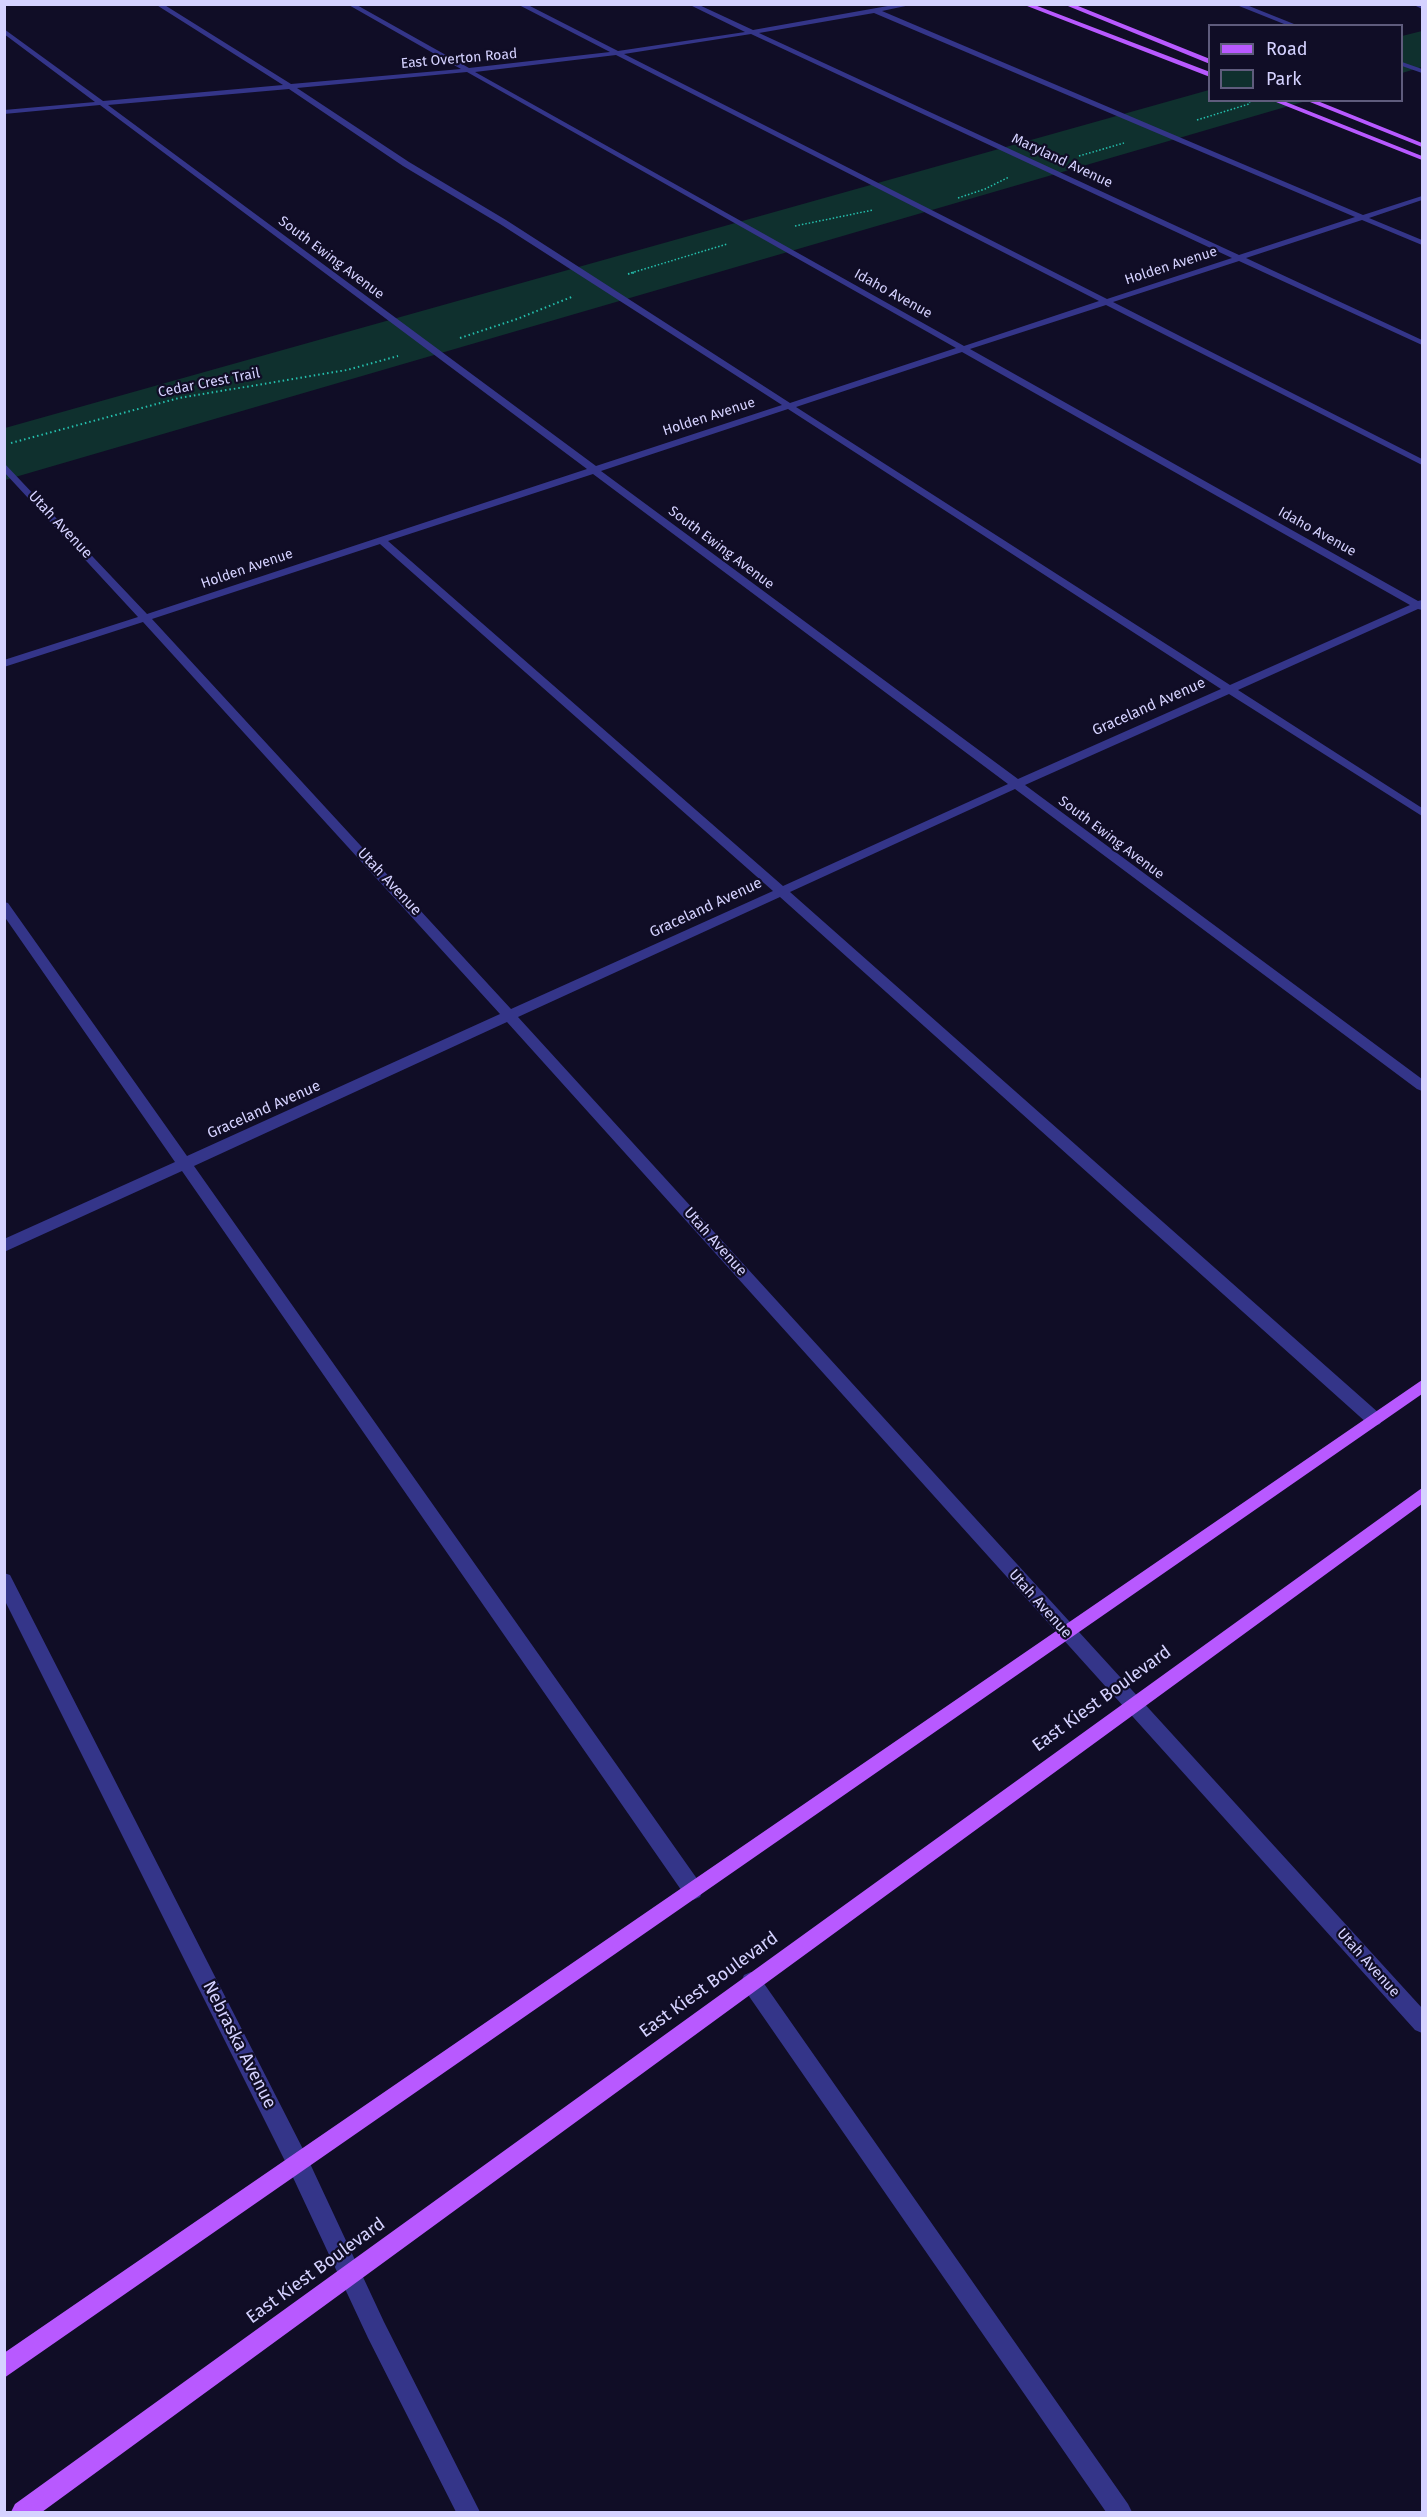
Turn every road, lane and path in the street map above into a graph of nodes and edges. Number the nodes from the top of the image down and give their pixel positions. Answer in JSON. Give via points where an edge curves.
{"nodes":[{"id":1,"x":158,"y":4,"type":"edge"},
{"id":2,"x":350,"y":4,"type":"edge"},
{"id":3,"x":520,"y":4,"type":"edge"},
{"id":4,"x":690,"y":4,"type":"edge"},
{"id":5,"x":859,"y":4,"type":"edge"},
{"id":6,"x":912,"y":4,"type":"edge"},
{"id":7,"x":1025,"y":4,"type":"edge"},
{"id":8,"x":1066,"y":4,"type":"edge"},
{"id":9,"x":1237,"y":4,"type":"edge"},
{"id":10,"x":1415,"y":4,"type":"edge"},
{"id":11,"x":1422,"y":7,"type":"edge"},
{"id":12,"x":877,"y":12,"type":"junction"},
{"id":13,"x":1291,"y":24,"type":"edge"},
{"id":14,"x":4,"y":31,"type":"edge"},
{"id":15,"x":753,"y":34,"type":"junction"},
{"id":16,"x":617,"y":54,"type":"junction"},
{"id":17,"x":1208,"y":62,"type":"edge"},
{"id":18,"x":1403,"y":65,"type":"edge"},
{"id":19,"x":466,"y":71,"type":"junction"},
{"id":20,"x":1422,"y":71,"type":"edge"},
{"id":21,"x":1208,"y":75,"type":"edge"},
{"id":22,"x":287,"y":87,"type":"junction"},
{"id":23,"x":100,"y":102,"type":"junction"},
{"id":24,"x":1279,"y":102,"type":"edge"},
{"id":25,"x":1313,"y":102,"type":"edge"},
{"id":26,"x":4,"y":111,"type":"edge"},
{"id":27,"x":1422,"y":145,"type":"edge"},
{"id":28,"x":1422,"y":158,"type":"edge"},
{"id":29,"x":1422,"y":198,"type":"edge"},
{"id":30,"x":1363,"y":218,"type":"junction"},
{"id":31,"x":1422,"y":243,"type":"edge"},
{"id":32,"x":1238,"y":258,"type":"junction"},
{"id":33,"x":1105,"y":302,"type":"junction"},
{"id":34,"x":1422,"y":343,"type":"edge"},
{"id":35,"x":962,"y":348,"type":"junction"},
{"id":36,"x":405,"y":354,"type":"dead end"},
{"id":37,"x":787,"y":406,"type":"junction"},
{"id":38,"x":7,"y":444,"type":"dead end"},
{"id":39,"x":1422,"y":462,"type":"edge"},
{"id":40,"x":4,"y":466,"type":"edge"},
{"id":41,"x":593,"y":469,"type":"junction"},
{"id":42,"x":380,"y":539,"type":"junction"},
{"id":43,"x":1421,"y":605,"type":"edge"},
{"id":44,"x":146,"y":618,"type":"junction"},
{"id":45,"x":4,"y":664,"type":"edge"},
{"id":46,"x":1229,"y":689,"type":"junction"},
{"id":47,"x":1017,"y":784,"type":"junction"},
{"id":48,"x":1422,"y":813,"type":"edge"},
{"id":49,"x":782,"y":892,"type":"junction"},
{"id":50,"x":4,"y":906,"type":"edge"},
{"id":51,"x":512,"y":1016,"type":"junction"},
{"id":52,"x":1422,"y":1086,"type":"edge"},
{"id":53,"x":186,"y":1164,"type":"junction"},
{"id":54,"x":4,"y":1246,"type":"edge"},
{"id":55,"x":1422,"y":1386,"type":"edge"},
{"id":56,"x":1374,"y":1419,"type":"junction"},
{"id":57,"x":1422,"y":1495,"type":"edge"},
{"id":58,"x":4,"y":1580,"type":"edge"},
{"id":59,"x":1067,"y":1633,"type":"junction"},
{"id":60,"x":1132,"y":1705,"type":"junction"},
{"id":61,"x":693,"y":1890,"type":"junction"},
{"id":62,"x":751,"y":1982,"type":"junction"},
{"id":63,"x":1422,"y":2023,"type":"edge"},
{"id":64,"x":298,"y":2163,"type":"junction"},
{"id":65,"x":349,"y":2275,"type":"junction"},
{"id":66,"x":4,"y":2367,"type":"edge"},
{"id":67,"x":23,"y":2512,"type":"edge"},
{"id":68,"x":468,"y":2512,"type":"edge"},
{"id":69,"x":1120,"y":2512,"type":"edge"}],
"edges":[{"from":1,"to":22,"type":"street"},
{"from":2,"to":19,"type":"street","name":"Idaho Avenue"},
{"from":3,"to":16,"type":"street"},
{"from":4,"to":15,"type":"street","name":"Maryland Avenue"},
{"from":5,"to":12,"type":"street"},
{"from":6,"to":12,"type":"street","name":"East Overton Road"},
{"from":7,"to":21,"type":"main road"},
{"from":8,"to":17,"type":"main road"},
{"from":9,"to":13,"type":"street"},
{"from":10,"to":11,"type":"street"},
{"from":12,"to":15,"type":"street","name":"East Overton Road"},
{"from":12,"to":30,"type":"street"},
{"from":14,"to":23,"type":"street","name":"South Ewing Avenue"},
{"from":15,"to":16,"type":"street","name":"East Overton Road"},
{"from":15,"to":32,"type":"street","name":"Maryland Avenue"},
{"from":16,"to":19,"type":"street","name":"East Overton Road"},
{"from":16,"to":33,"type":"street"},
{"from":18,"to":20,"type":"street"},
{"from":19,"to":22,"type":"street","name":"East Overton Road"},
{"from":19,"to":35,"type":"street","name":"Idaho Avenue"},
{"from":22,"to":23,"type":"street","name":"East Overton Road"},
{"from":22,"to":37,"type":"street"},
{"from":23,"to":26,"type":"street","name":"East Overton Road"},
{"from":23,"to":41,"type":"street","name":"South Ewing Avenue"},
{"from":24,"to":28,"type":"main road"},
{"from":25,"to":27,"type":"main road"},
{"from":29,"to":30,"type":"street","name":"Holden Avenue"},
{"from":30,"to":31,"type":"street"},
{"from":30,"to":32,"type":"street","name":"Holden Avenue"},
{"from":32,"to":33,"type":"street","name":"Holden Avenue"},
{"from":32,"to":34,"type":"street","name":"Maryland Avenue"},
{"from":33,"to":35,"type":"street","name":"Holden Avenue"},
{"from":33,"to":39,"type":"street"},
{"from":35,"to":37,"type":"street","name":"Holden Avenue"},
{"from":35,"to":43,"type":"street","name":"Idaho Avenue"},
{"from":36,"to":38,"type":"path","name":"Cedar Crest Trail","via":[[348,370],[178,398]]},
{"from":37,"to":41,"type":"street","name":"Holden Avenue"},
{"from":37,"to":46,"type":"street"},
{"from":40,"to":44,"type":"street","name":"Utah Avenue"},
{"from":41,"to":42,"type":"street","name":"Holden Avenue"},
{"from":41,"to":47,"type":"street","name":"South Ewing Avenue"},
{"from":42,"to":44,"type":"street","name":"Holden Avenue"},
{"from":42,"to":49,"type":"street"},
{"from":43,"to":46,"type":"street","name":"Graceland Avenue"},
{"from":44,"to":45,"type":"street","name":"Holden Avenue"},
{"from":44,"to":51,"type":"street","name":"Utah Avenue"},
{"from":46,"to":47,"type":"street","name":"Graceland Avenue"},
{"from":46,"to":48,"type":"street"},
{"from":47,"to":49,"type":"street","name":"Graceland Avenue"},
{"from":47,"to":52,"type":"street","name":"South Ewing Avenue"},
{"from":49,"to":51,"type":"street","name":"Graceland Avenue"},
{"from":49,"to":56,"type":"street"},
{"from":50,"to":53,"type":"street"},
{"from":51,"to":53,"type":"street","name":"Graceland Avenue"},
{"from":51,"to":59,"type":"street","name":"Utah Avenue"},
{"from":53,"to":54,"type":"street","name":"Graceland Avenue"},
{"from":53,"to":61,"type":"street"},
{"from":55,"to":56,"type":"main road"},
{"from":56,"to":59,"type":"main road"},
{"from":57,"to":60,"type":"main road","name":"East Kiest Boulevard"},
{"from":58,"to":64,"type":"street","name":"Nebraska Avenue"},
{"from":59,"to":60,"type":"street","name":"Utah Avenue"},
{"from":59,"to":61,"type":"main road"},
{"from":60,"to":62,"type":"main road","name":"East Kiest Boulevard"},
{"from":60,"to":63,"type":"street","name":"Utah Avenue"},
{"from":61,"to":64,"type":"main road"},
{"from":62,"to":65,"type":"main road","name":"East Kiest Boulevard"},
{"from":62,"to":69,"type":"street"},
{"from":64,"to":65,"type":"street","name":"Nebraska Avenue"},
{"from":64,"to":66,"type":"main road"},
{"from":65,"to":67,"type":"main road","name":"East Kiest Boulevard"},
{"from":65,"to":68,"type":"street","name":"Nebraska Avenue"}]}
